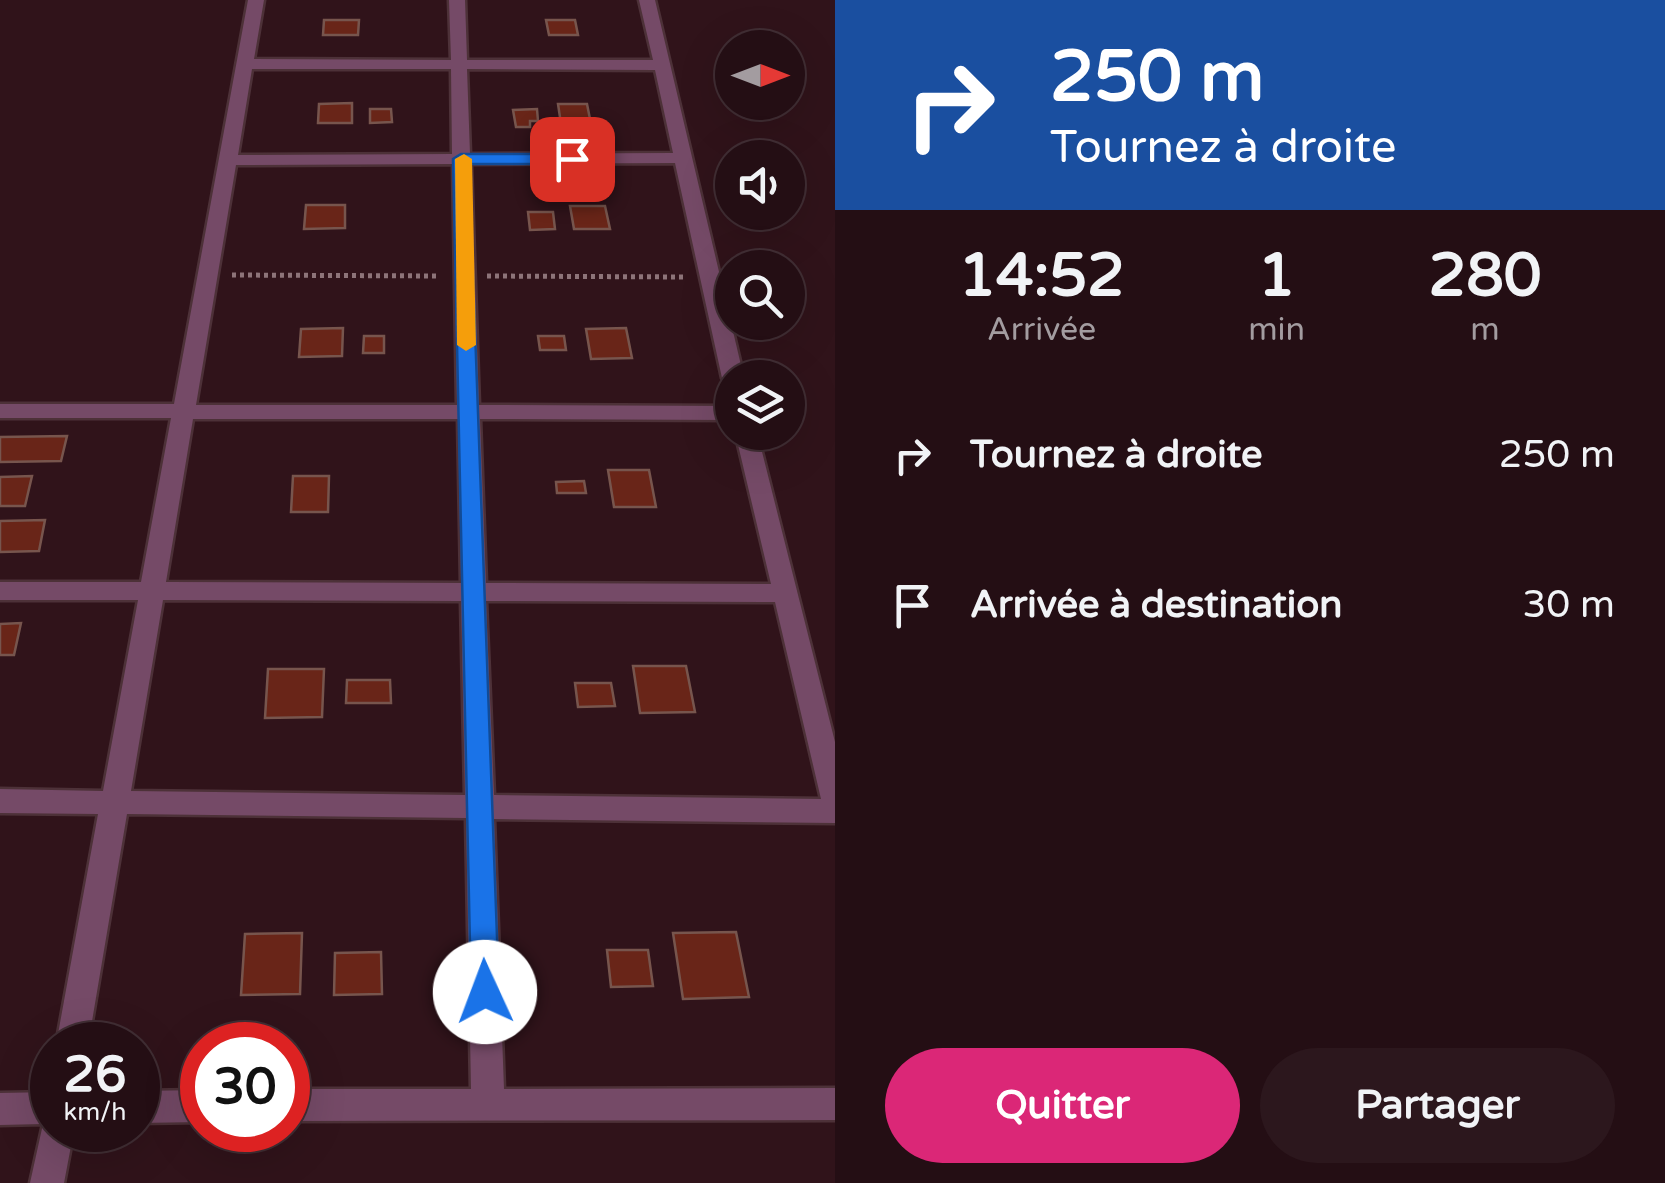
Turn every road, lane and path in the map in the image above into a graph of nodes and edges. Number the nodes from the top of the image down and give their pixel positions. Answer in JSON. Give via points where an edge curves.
{"nodes":[{"id":1,"x":256,"y":0,"type":"edge"},
{"id":2,"x":456,"y":0,"type":"edge"},
{"id":3,"x":647,"y":0,"type":"edge"},
{"id":4,"x":245,"y":64,"type":"junction"},
{"id":5,"x":458,"y":65,"type":"junction"},
{"id":6,"x":662,"y":65,"type":"junction"},
{"id":7,"x":682,"y":158,"type":"junction"},
{"id":8,"x":461,"y":159,"type":"junction"},
{"id":9,"x":228,"y":160,"type":"junction"},
{"id":10,"x":729,"y":360,"type":"edge"},
{"id":11,"x":0,"y":411,"type":"edge"},
{"id":12,"x":182,"y":412,"type":"junction"},
{"id":13,"x":468,"y":412,"type":"junction"},
{"id":14,"x":715,"y":414,"type":"edge"},
{"id":15,"x":750,"y":450,"type":"edge"},
{"id":16,"x":0,"y":590,"type":"edge"},
{"id":17,"x":150,"y":591,"type":"junction"},
{"id":18,"x":474,"y":592,"type":"junction"},
{"id":19,"x":784,"y":593,"type":"junction"},
{"id":20,"x":835,"y":798,"type":"edge"},
{"id":21,"x":0,"y":801,"type":"edge"},
{"id":22,"x":112,"y":802,"type":"junction"},
{"id":23,"x":480,"y":807,"type":"junction"},
{"id":24,"x":835,"y":811,"type":"edge"},
{"id":25,"x":76,"y":1022,"type":"edge"},
{"id":26,"x":488,"y":1103,"type":"junction"},
{"id":27,"x":835,"y":1104,"type":"edge"},
{"id":28,"x":310,"y":1106,"type":"edge"},
{"id":29,"x":0,"y":1108,"type":"edge"},
{"id":30,"x":30,"y":1108,"type":"edge"},
{"id":31,"x":53,"y":1152,"type":"edge"},
{"id":32,"x":47,"y":1183,"type":"edge"}],
"edges":[{"from":1,"to":4,"type":"street"},
{"from":2,"to":5,"type":"street"},
{"from":3,"to":6,"type":"street"},
{"from":4,"to":5,"type":"street"},
{"from":4,"to":9,"type":"street"},
{"from":5,"to":6,"type":"street"},
{"from":5,"to":8,"type":"street"},
{"from":6,"to":7,"type":"street"},
{"from":7,"to":8,"type":"street"},
{"from":7,"to":10,"type":"street"},
{"from":8,"to":9,"type":"street"},
{"from":8,"to":13,"type":"street"},
{"from":9,"to":12,"type":"street"},
{"from":11,"to":12,"type":"street"},
{"from":12,"to":13,"type":"street"},
{"from":12,"to":17,"type":"street"},
{"from":13,"to":14,"type":"street"},
{"from":13,"to":18,"type":"street"},
{"from":15,"to":19,"type":"street"},
{"from":16,"to":17,"type":"street"},
{"from":17,"to":18,"type":"street"},
{"from":17,"to":22,"type":"street"},
{"from":18,"to":19,"type":"street"},
{"from":18,"to":23,"type":"street"},
{"from":19,"to":20,"type":"street"},
{"from":21,"to":22,"type":"street"},
{"from":22,"to":23,"type":"street"},
{"from":22,"to":25,"type":"street"},
{"from":23,"to":24,"type":"street"},
{"from":23,"to":26,"type":"street"},
{"from":26,"to":27,"type":"street"},
{"from":26,"to":28,"type":"street"},
{"from":29,"to":30,"type":"street"},
{"from":31,"to":32,"type":"street"}]}
